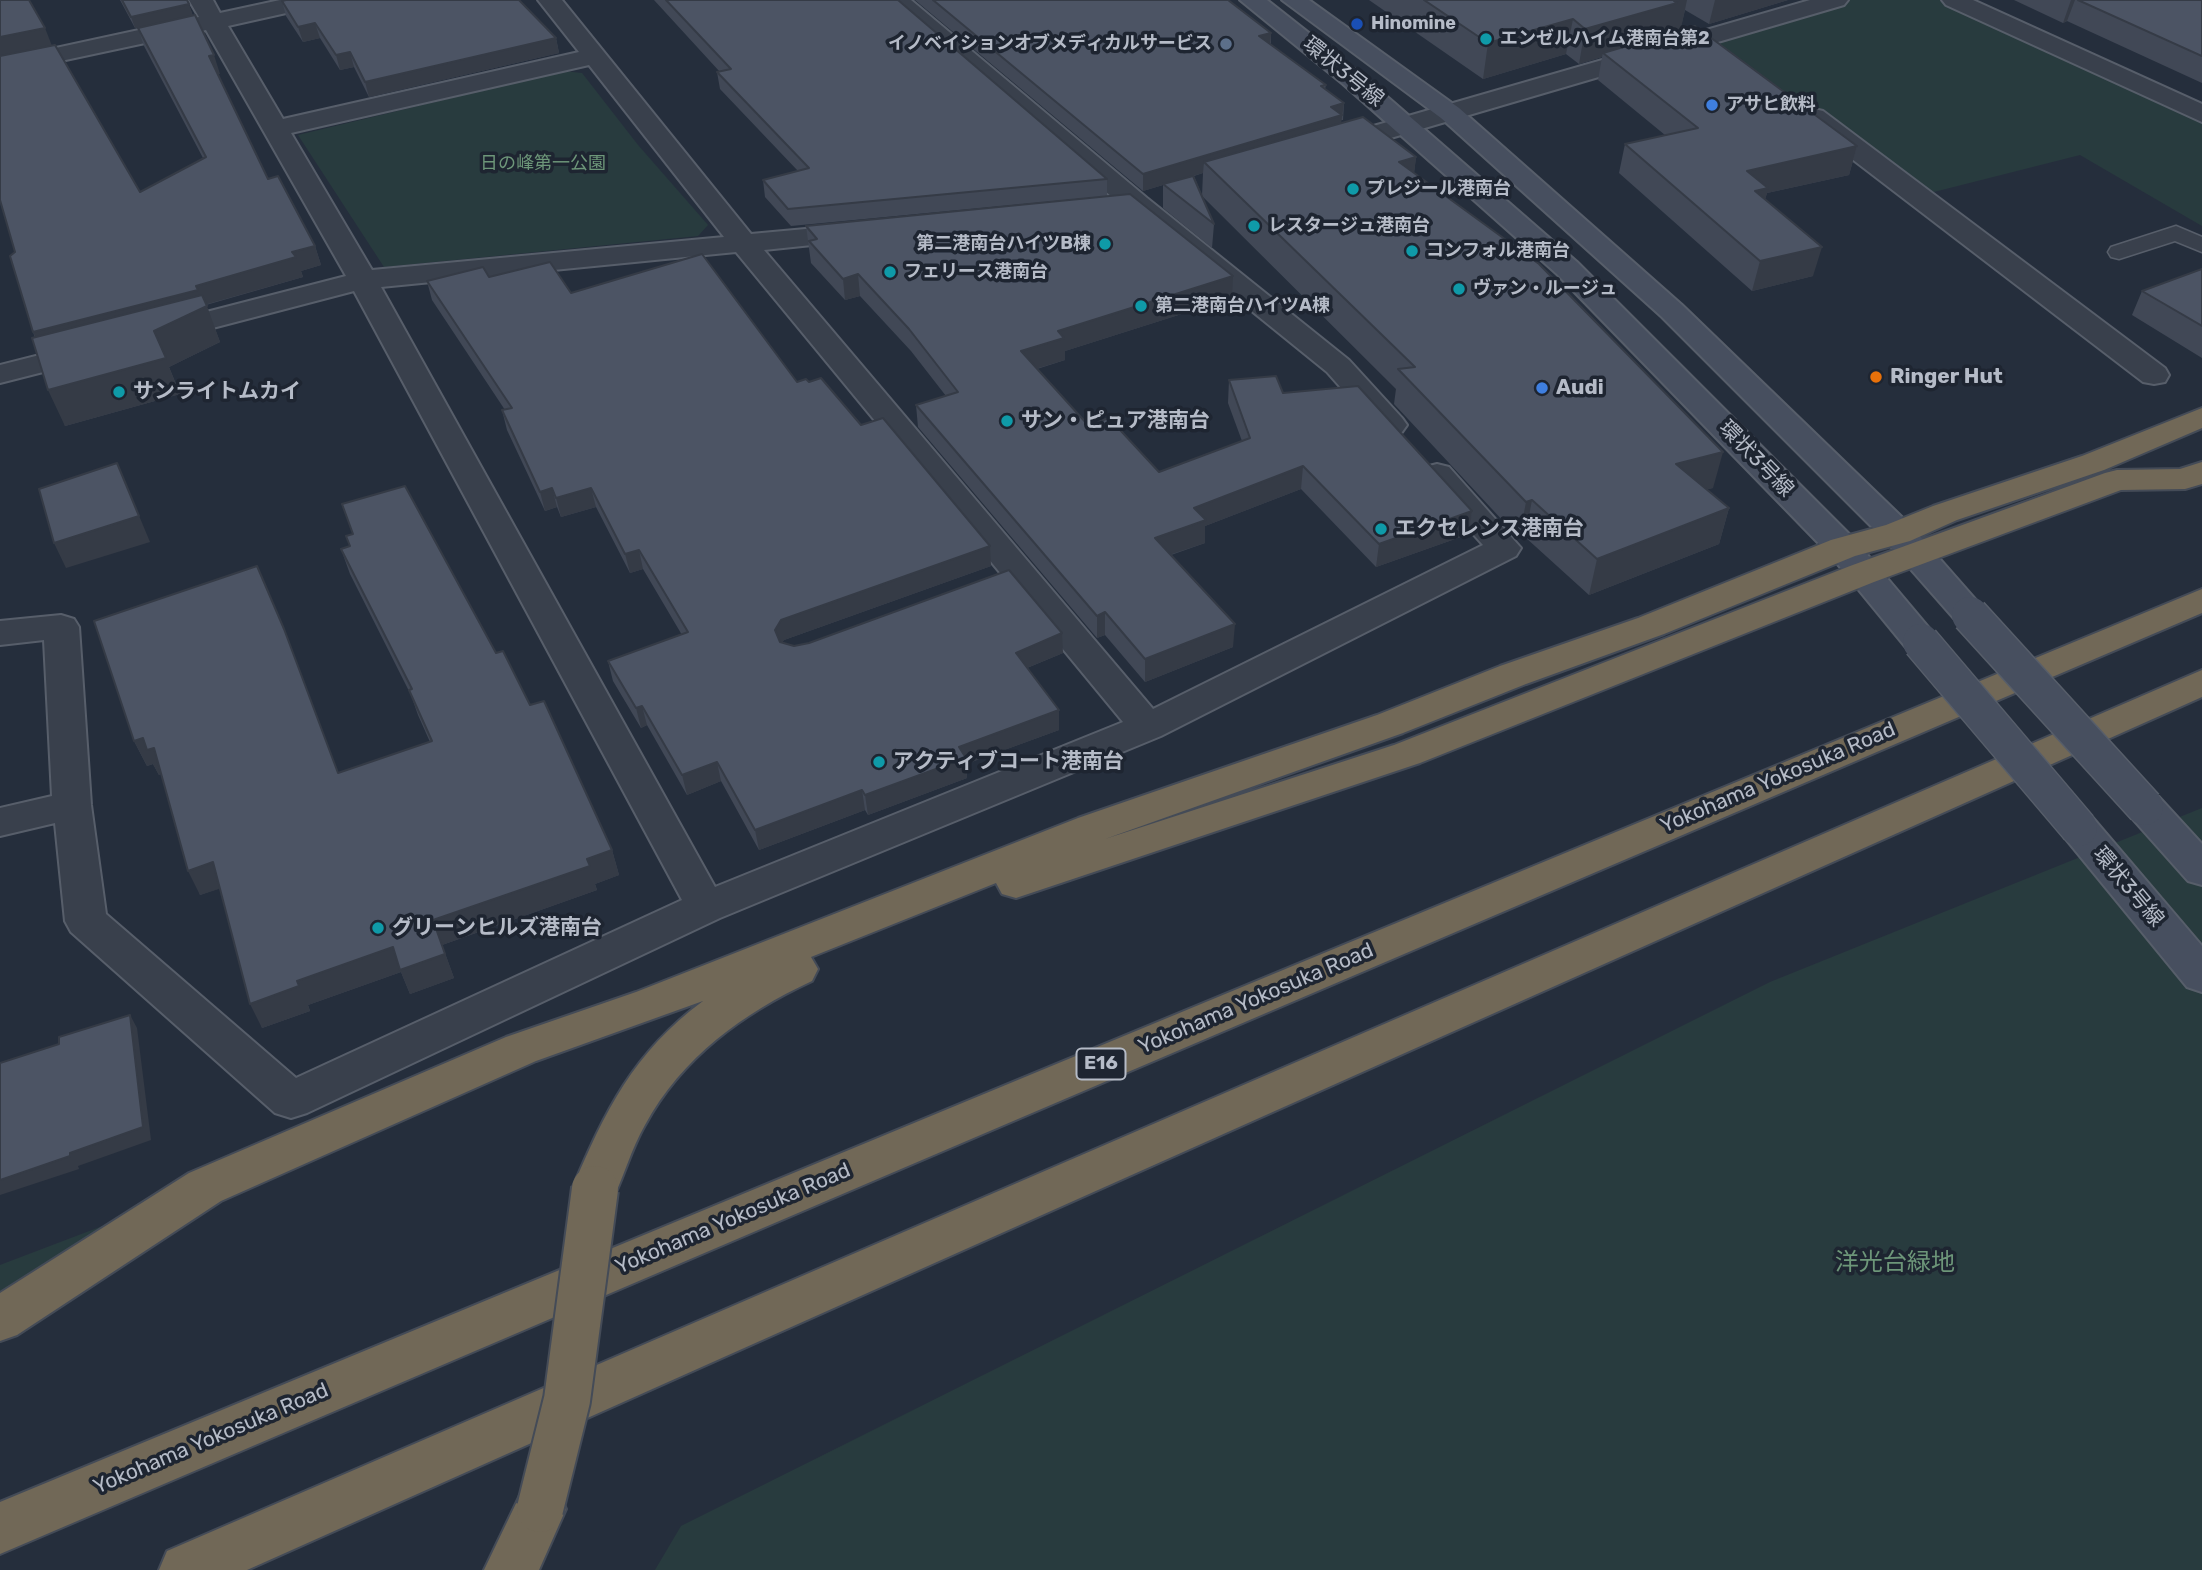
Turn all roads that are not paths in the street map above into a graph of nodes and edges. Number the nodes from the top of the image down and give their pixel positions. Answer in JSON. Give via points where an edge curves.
{"nodes":[{"id":1,"x":314,"y":0,"type":"edge"},
{"id":2,"x":550,"y":0,"type":"edge"},
{"id":3,"x":897,"y":0,"type":"edge"},
{"id":4,"x":1252,"y":0,"type":"edge"},
{"id":5,"x":1294,"y":0,"type":"edge"},
{"id":6,"x":1836,"y":0,"type":"edge"},
{"id":7,"x":1954,"y":0,"type":"edge"},
{"id":8,"x":207,"y":11,"type":"edge"},
{"id":9,"x":1677,"y":18,"type":"edge"},
{"id":10,"x":1709,"y":37,"type":"junction"},
{"id":11,"x":1731,"y":54,"type":"edge"},
{"id":12,"x":596,"y":56,"type":"junction"},
{"id":13,"x":0,"y":67,"type":"edge"},
{"id":14,"x":1797,"y":104,"type":"edge"},
{"id":15,"x":1450,"y":113,"type":"junction"},
{"id":16,"x":2202,"y":114,"type":"edge"},
{"id":17,"x":1407,"y":125,"type":"junction"},
{"id":18,"x":274,"y":129,"type":"junction"},
{"id":19,"x":1311,"y":152,"type":"edge"},
{"id":20,"x":1150,"y":200,"type":"junction"},
{"id":21,"x":1096,"y":208,"type":"edge"},
{"id":22,"x":893,"y":229,"type":"edge"},
{"id":23,"x":744,"y":244,"type":"junction"},
{"id":24,"x":2202,"y":246,"type":"edge"},
{"id":25,"x":2119,"y":252,"type":"dead end"},
{"id":26,"x":363,"y":280,"type":"junction"},
{"id":27,"x":0,"y":374,"type":"edge"},
{"id":28,"x":2154,"y":375,"type":"dead end"},
{"id":29,"x":2202,"y":417,"type":"edge"},
{"id":30,"x":2202,"y":472,"type":"edge"},
{"id":31,"x":1908,"y":544,"type":"junction"},
{"id":32,"x":1852,"y":561,"type":"junction"},
{"id":33,"x":2202,"y":600,"type":"edge"},
{"id":34,"x":0,"y":633,"type":"edge"},
{"id":35,"x":2202,"y":682,"type":"edge"},
{"id":36,"x":1148,"y":727,"type":"junction"},
{"id":37,"x":72,"y":805,"type":"junction"},
{"id":38,"x":0,"y":822,"type":"edge"},
{"id":39,"x":2202,"y":870,"type":"edge"},
{"id":40,"x":706,"y":907,"type":"junction"},
{"id":41,"x":2202,"y":975,"type":"edge"},
{"id":42,"x":0,"y":1319,"type":"edge"},
{"id":43,"x":0,"y":1528,"type":"edge"},
{"id":44,"x":186,"y":1570,"type":"edge"},
{"id":45,"x":511,"y":1570,"type":"edge"}],
"edges":[{"from":1,"to":8,"type":"street"},
{"from":2,"to":12,"type":"street"},
{"from":3,"to":20,"type":"street"},
{"from":4,"to":17,"type":"street","name":"環状3号線"},
{"from":5,"to":15,"type":"street","name":"環状3号線"},
{"from":6,"to":10,"type":"street"},
{"from":7,"to":16,"type":"street"},
{"from":8,"to":13,"type":"street"},
{"from":8,"to":18,"type":"street"},
{"from":9,"to":10,"type":"street"},
{"from":10,"to":11,"type":"street"},
{"from":10,"to":15,"type":"street"},
{"from":12,"to":18,"type":"street"},
{"from":12,"to":23,"type":"street"},
{"from":14,"to":28,"type":"street"},
{"from":15,"to":17,"type":"street"},
{"from":15,"to":31,"type":"street","name":"環状3号線","via":[[1672,311]]},
{"from":17,"to":19,"type":"street"},
{"from":17,"to":32,"type":"street","name":"環状3号線","via":[[1650,349]]},
{"from":18,"to":26,"type":"street"},
{"from":20,"to":21,"type":"street"},
{"from":20,"to":36,"type":"street","via":[[1338,366],[1504,548]]},
{"from":22,"to":23,"type":"street"},
{"from":23,"to":26,"type":"street"},
{"from":23,"to":36,"type":"street","via":[[1005,575]]},
{"from":24,"to":25,"type":"lane","via":[[2176,233]]},
{"from":26,"to":27,"type":"street"},
{"from":26,"to":40,"type":"street"},
{"from":29,"to":31,"type":"highway","via":[[2092,463],[1945,513]]},
{"from":30,"to":31,"type":"highway","via":[[2185,479],[2116,480]]},
{"from":31,"to":32,"type":"highway"},
{"from":31,"to":39,"type":"street","name":"環状3号線","bridge":true},
{"from":32,"to":41,"type":"street","name":"環状3号線","bridge":true},
{"from":32,"to":42,"type":"highway","via":[[1651,626],[1092,828],[651,1004],[521,1049],[205,1188]]},
{"from":32,"to":45,"type":"highway","bridge":true,"via":[[1407,754],[957,903],[782,976],[719,1010],[664,1060],[630,1110],[595,1189],[567,1400],[540,1509]]},
{"from":33,"to":43,"type":"highway","name":"Yokohama Yokosuka Road","number":"E16"},
{"from":34,"to":37,"type":"street","via":[[61,627]]},
{"from":35,"to":44,"type":"highway"},
{"from":36,"to":40,"type":"street"},
{"from":37,"to":38,"type":"street"},
{"from":37,"to":40,"type":"street","via":[[86,921],[291,1100]]}]}
